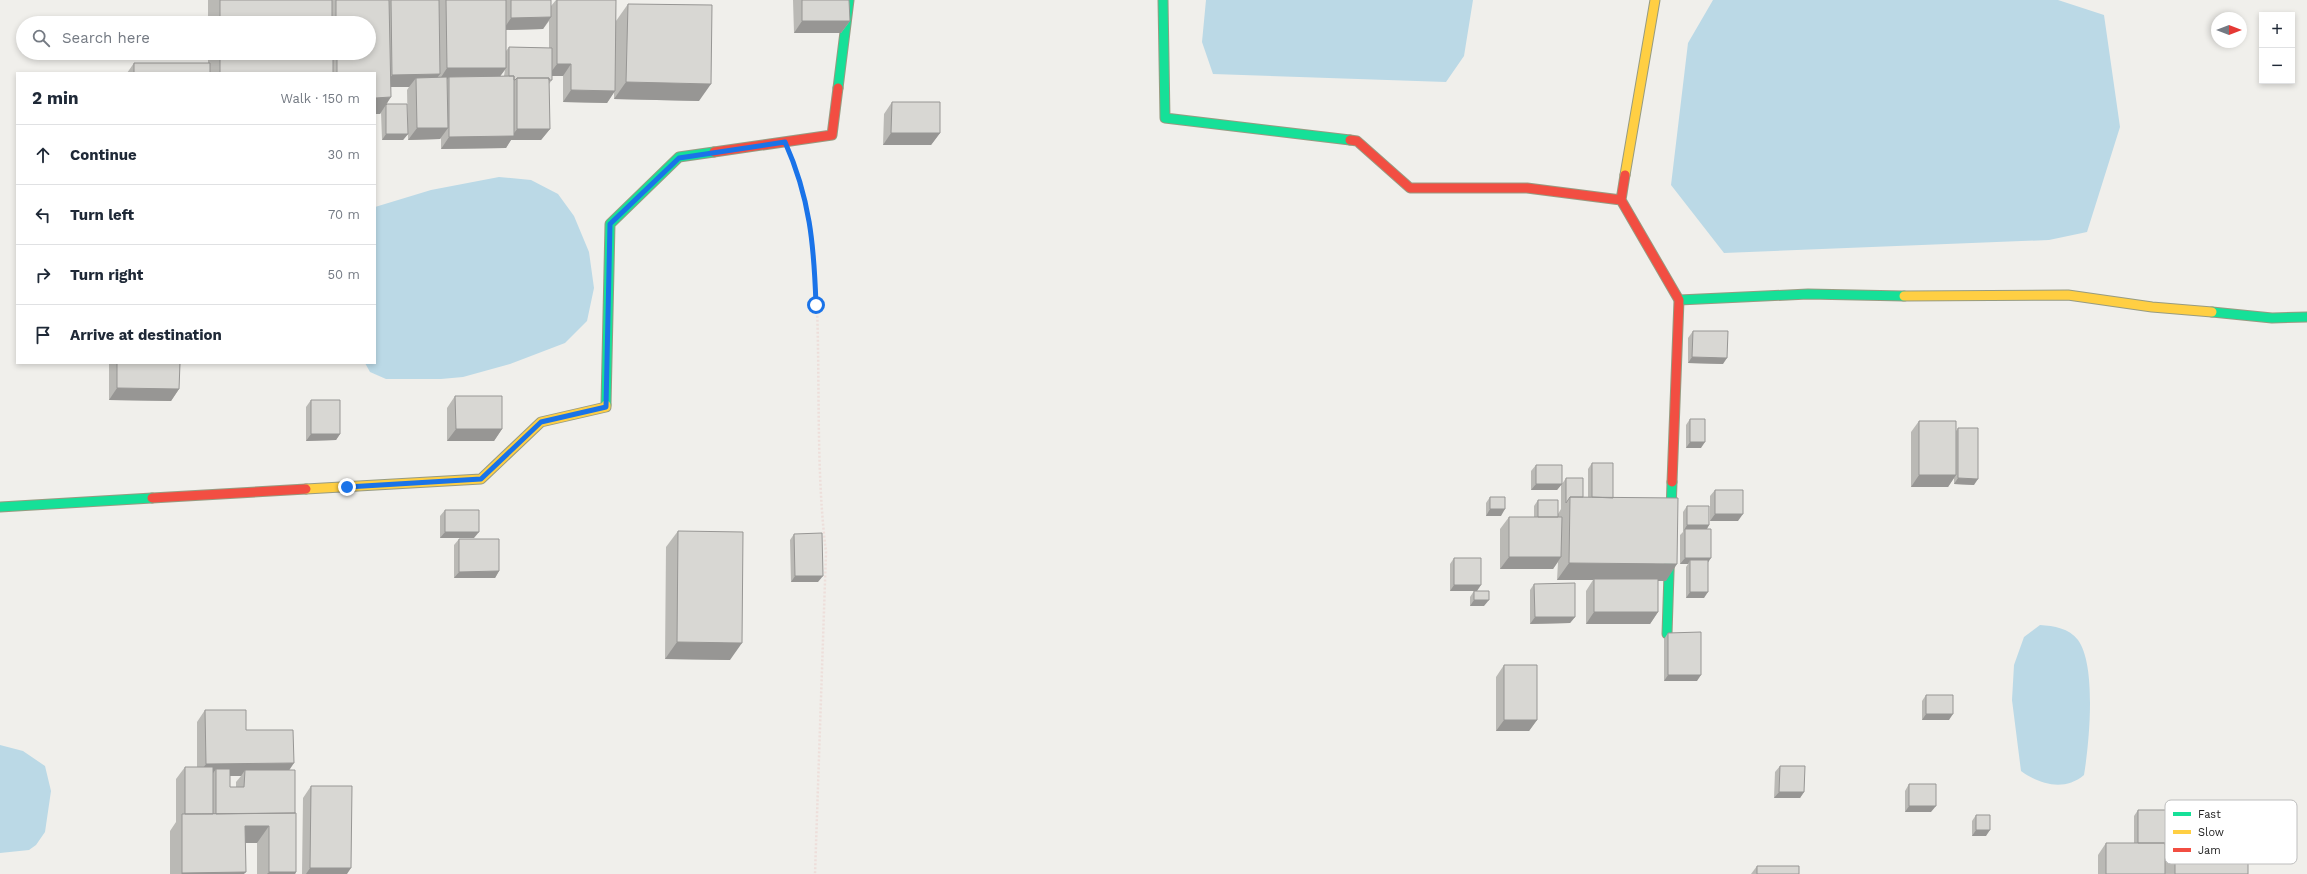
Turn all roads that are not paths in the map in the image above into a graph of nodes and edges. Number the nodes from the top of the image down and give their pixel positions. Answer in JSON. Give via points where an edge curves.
{"nodes":[{"id":1,"x":849,"y":0,"type":"edge"},
{"id":2,"x":1163,"y":0,"type":"edge"},
{"id":3,"x":1655,"y":0,"type":"edge"},
{"id":4,"x":1621,"y":200,"type":"junction"},
{"id":5,"x":1679,"y":300,"type":"junction"},
{"id":6,"x":2307,"y":317,"type":"edge"},
{"id":7,"x":0,"y":507,"type":"edge"},
{"id":8,"x":1667,"y":634,"type":"edge"}],
"edges":[{"from":1,"to":7,"type":"street","via":[[832,135],[679,158],[610,224],[606,407],[541,422],[481,479]]},
{"from":2,"to":4,"type":"street","via":[[1165,118],[1358,141],[1410,188],[1527,188]]},
{"from":3,"to":4,"type":"street"},
{"from":4,"to":5,"type":"street"},
{"from":5,"to":6,"type":"street","via":[[1808,294],[1938,297],[2068,295],[2152,307],[2272,318]]},
{"from":5,"to":8,"type":"street"}]}
